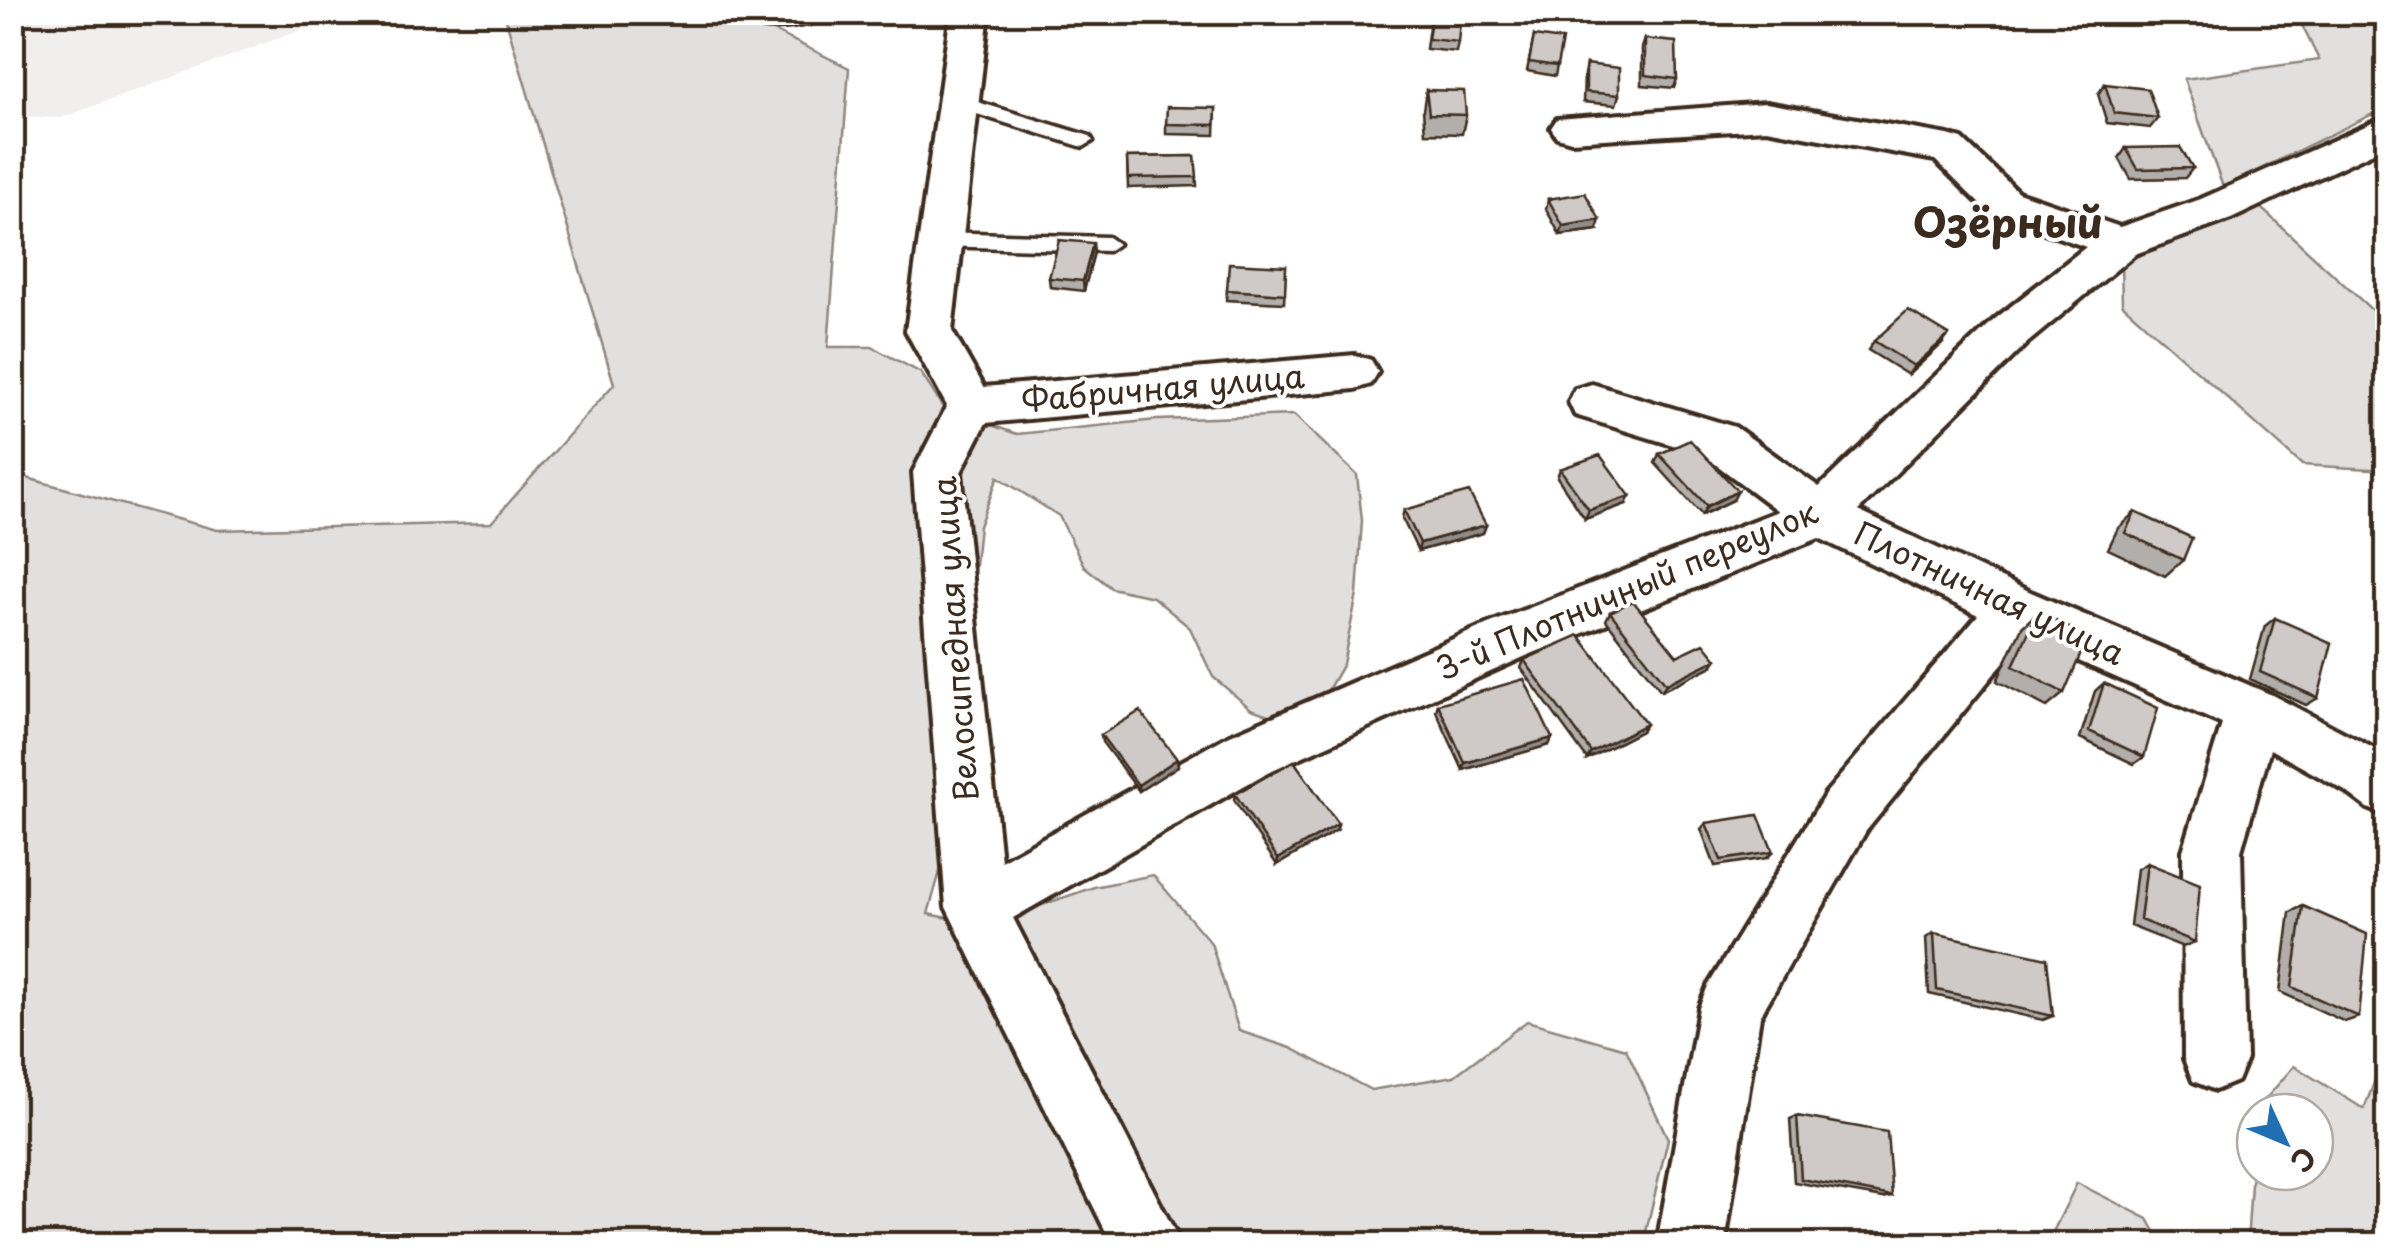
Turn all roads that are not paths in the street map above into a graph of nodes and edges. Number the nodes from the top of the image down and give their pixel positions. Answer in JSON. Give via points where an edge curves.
{"nodes":[{"id":1,"x":752,"y":12,"type":"edge"},
{"id":2,"x":808,"y":12,"type":"edge"},
{"id":3,"x":970,"y":12,"type":"edge"},
{"id":4,"x":958,"y":102,"type":"junction"},
{"id":5,"x":1571,"y":128,"type":"dead end"},
{"id":6,"x":2388,"y":130,"type":"edge"},
{"id":7,"x":1083,"y":140,"type":"dead end"},
{"id":8,"x":940,"y":239,"type":"junction"},
{"id":9,"x":2120,"y":243,"type":"junction"},
{"id":10,"x":1108,"y":244,"type":"dead end"},
{"id":11,"x":1356,"y":372,"type":"dead end"},
{"id":12,"x":1592,"y":402,"type":"dead end"},
{"id":13,"x":971,"y":406,"type":"junction"},
{"id":14,"x":1821,"y":516,"type":"junction"},
{"id":15,"x":2015,"y":609,"type":"junction"},
{"id":16,"x":2253,"y":712,"type":"junction"},
{"id":17,"x":2388,"y":790,"type":"edge"},
{"id":18,"x":976,"y":906,"type":"junction"},
{"id":19,"x":2215,"y":1059,"type":"dead end"},
{"id":20,"x":1147,"y":1244,"type":"edge"},
{"id":21,"x":1691,"y":1244,"type":"edge"}],
"edges":[{"from":1,"to":2,"type":"street"},
{"from":3,"to":4,"type":"street"},
{"from":4,"to":7,"type":"lane"},
{"from":4,"to":8,"type":"street"},
{"from":5,"to":9,"type":"street","via":[[1766,116],[1948,149],[2002,202]]},
{"from":6,"to":9,"type":"street","name":"3-й Плотничный переулок","via":[[2216,209]]},
{"from":8,"to":10,"type":"lane"},
{"from":8,"to":13,"type":"street","via":[[929,331]]},
{"from":9,"to":14,"type":"street","name":"3-й Плотничный переулок","via":[[2011,331]]},
{"from":11,"to":13,"type":"street","name":"Фабричная улица"},
{"from":12,"to":14,"type":"street","name":"Плотничная улица","via":[[1718,440]]},
{"from":13,"to":18,"type":"street","name":"Велосипедная улица","via":[[937,472]]},
{"from":14,"to":15,"type":"street","name":"Плотничная улица"},
{"from":14,"to":18,"type":"street","name":"3-й Плотничный переулок","via":[[1507,640],[1248,754]]},
{"from":15,"to":16,"type":"street","name":"Плотничная улица"},
{"from":15,"to":21,"type":"street","via":[[1846,812],[1730,1008]]},
{"from":16,"to":17,"type":"street","name":"Плотничная улица"},
{"from":16,"to":19,"type":"street","via":[[2212,851]]},
{"from":18,"to":20,"type":"street","name":"Велосипедная улица"}]}
